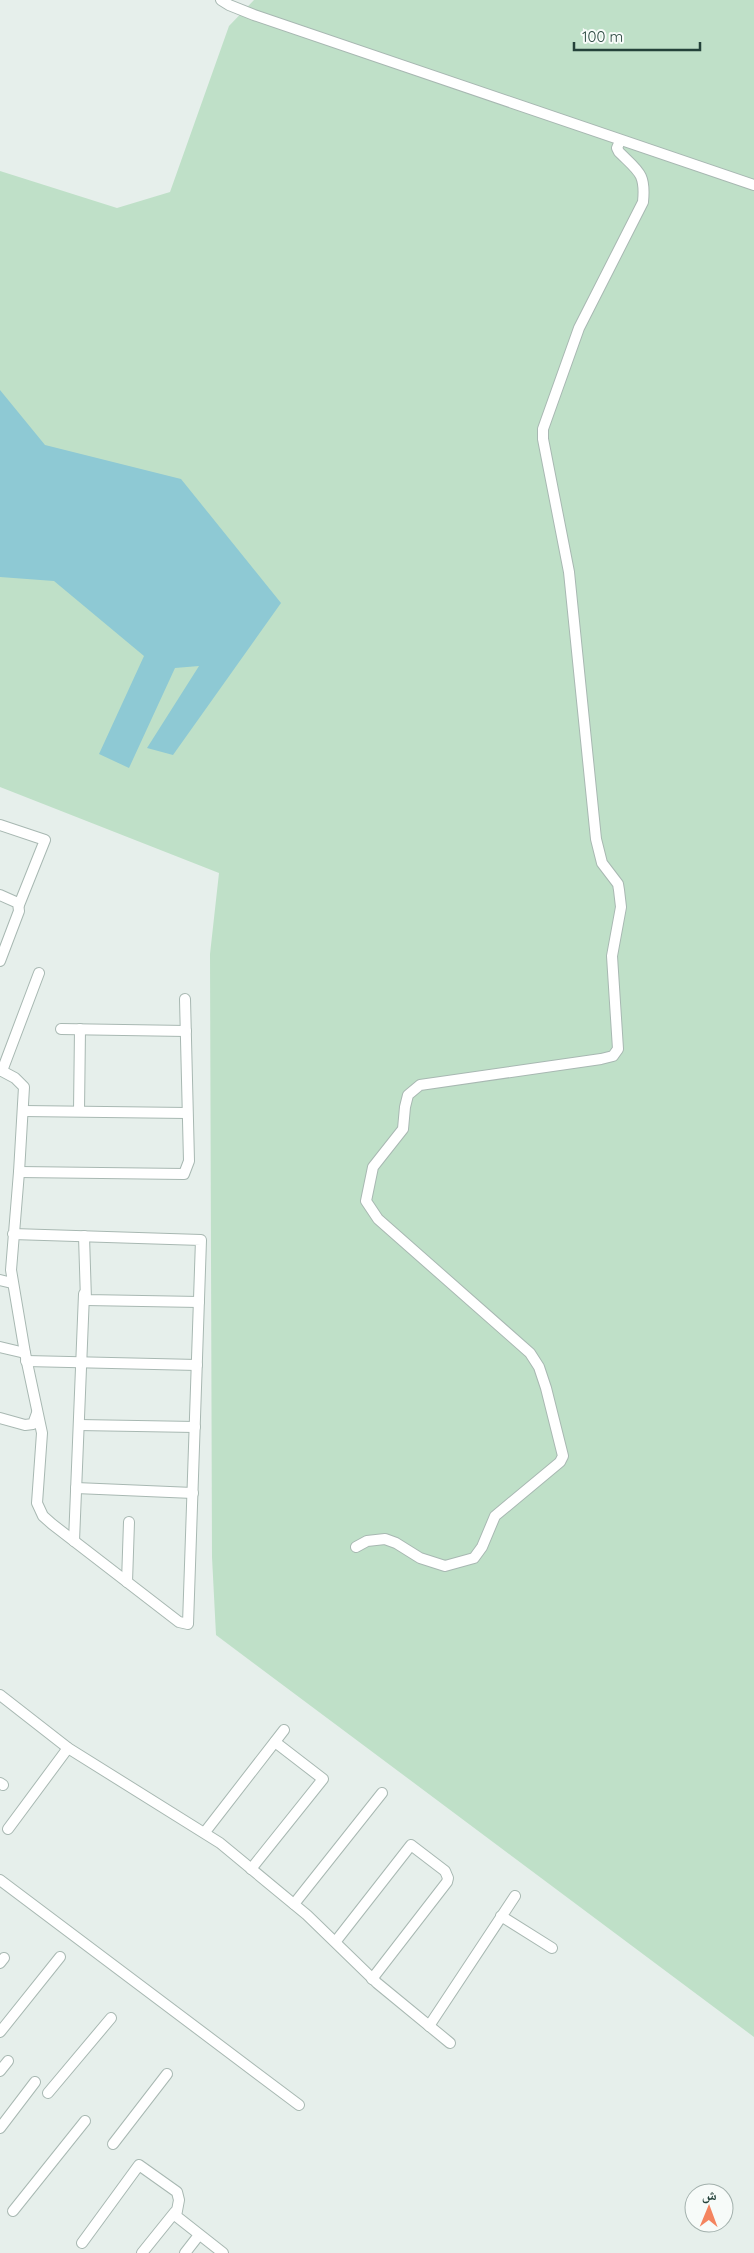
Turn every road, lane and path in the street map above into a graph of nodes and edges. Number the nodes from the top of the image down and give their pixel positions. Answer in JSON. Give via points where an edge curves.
{"nodes":[{"id":1,"x":221,"y":0,"type":"edge"},
{"id":2,"x":620,"y":141,"type":"junction"},
{"id":3,"x":754,"y":185,"type":"edge"},
{"id":4,"x":0,"y":825,"type":"edge"},
{"id":5,"x":0,"y":895,"type":"edge"},
{"id":6,"x":19,"y":905,"type":"junction"},
{"id":7,"x":0,"y":961,"type":"edge"},
{"id":8,"x":39,"y":974,"type":"dead end"},
{"id":9,"x":185,"y":999,"type":"dead end"},
{"id":10,"x":61,"y":1028,"type":"dead end"},
{"id":11,"x":80,"y":1029,"type":"junction"},
{"id":12,"x":186,"y":1031,"type":"junction"},
{"id":13,"x":1,"y":1070,"type":"edge"},
{"id":14,"x":23,"y":1111,"type":"junction"},
{"id":15,"x":79,"y":1111,"type":"junction"},
{"id":16,"x":188,"y":1113,"type":"junction"},
{"id":17,"x":19,"y":1172,"type":"junction"},
{"id":18,"x":13,"y":1234,"type":"junction"},
{"id":19,"x":84,"y":1236,"type":"junction"},
{"id":20,"x":0,"y":1280,"type":"edge"},
{"id":21,"x":12,"y":1283,"type":"junction"},
{"id":22,"x":84,"y":1294,"type":"junction"},
{"id":23,"x":199,"y":1302,"type":"junction"},
{"id":24,"x":0,"y":1347,"type":"edge"},
{"id":25,"x":26,"y":1357,"type":"junction"},
{"id":26,"x":82,"y":1362,"type":"junction"},
{"id":27,"x":197,"y":1365,"type":"junction"},
{"id":28,"x":37,"y":1413,"type":"junction"},
{"id":29,"x":0,"y":1418,"type":"edge"},
{"id":30,"x":79,"y":1425,"type":"junction"},
{"id":31,"x":195,"y":1427,"type":"junction"},
{"id":32,"x":76,"y":1488,"type":"junction"},
{"id":33,"x":192,"y":1493,"type":"junction"},
{"id":34,"x":129,"y":1522,"type":"dead end"},
{"id":35,"x":74,"y":1541,"type":"junction"},
{"id":36,"x":356,"y":1547,"type":"dead end"},
{"id":37,"x":127,"y":1582,"type":"junction"},
{"id":38,"x":1,"y":1698,"type":"edge"},
{"id":39,"x":284,"y":1730,"type":"dead end"},
{"id":40,"x":274,"y":1742,"type":"junction"},
{"id":41,"x":68,"y":1748,"type":"junction"},
{"id":42,"x":382,"y":1792,"type":"dead end"},
{"id":43,"x":8,"y":1829,"type":"dead end"},
{"id":44,"x":205,"y":1832,"type":"junction"},
{"id":45,"x":251,"y":1868,"type":"junction"},
{"id":46,"x":0,"y":1880,"type":"edge"},
{"id":47,"x":515,"y":1896,"type":"dead end"},
{"id":48,"x":294,"y":1904,"type":"junction"},
{"id":49,"x":501,"y":1916,"type":"junction"},
{"id":50,"x":336,"y":1942,"type":"junction"},
{"id":51,"x":552,"y":1948,"type":"dead end"},
{"id":52,"x":60,"y":1958,"type":"dead end"},
{"id":53,"x":372,"y":1979,"type":"junction"},
{"id":54,"x":111,"y":2018,"type":"dead end"},
{"id":55,"x":429,"y":2026,"type":"junction"},
{"id":56,"x":0,"y":2032,"type":"edge"},
{"id":57,"x":450,"y":2043,"type":"dead end"},
{"id":58,"x":8,"y":2061,"type":"dead end"},
{"id":59,"x":0,"y":2071,"type":"edge"},
{"id":60,"x":167,"y":2074,"type":"dead end"},
{"id":61,"x":35,"y":2082,"type":"dead end"},
{"id":62,"x":48,"y":2093,"type":"dead end"},
{"id":63,"x":299,"y":2105,"type":"dead end"},
{"id":64,"x":85,"y":2121,"type":"dead end"},
{"id":65,"x":0,"y":2128,"type":"edge"},
{"id":66,"x":113,"y":2144,"type":"dead end"},
{"id":67,"x":13,"y":2211,"type":"dead end"},
{"id":68,"x":175,"y":2212,"type":"junction"},
{"id":69,"x":199,"y":2235,"type":"junction"},
{"id":70,"x":82,"y":2243,"type":"dead end"},
{"id":71,"x":142,"y":2253,"type":"edge"},
{"id":72,"x":185,"y":2253,"type":"edge"},
{"id":73,"x":223,"y":2253,"type":"edge"}],
"edges":[{"from":1,"to":2,"type":"street","via":[[254,15]]},
{"from":2,"to":3,"type":"street"},
{"from":2,"to":36,"type":"street","via":[[619,152],[639,172],[645,184],[643,202],[579,328],[543,429],[570,572],[596,839],[602,863],[619,890],[621,908],[612,956],[618,1049],[613,1056],[602,1059],[420,1085],[413,1089],[406,1100],[403,1129],[373,1167],[366,1201],[378,1219],[530,1352],[546,1388],[563,1456],[560,1462],[495,1516],[474,1558],[445,1566],[420,1558],[385,1540],[367,1541]]},
{"from":4,"to":6,"type":"street","via":[[46,840]]},
{"from":5,"to":6,"type":"street"},
{"from":6,"to":7,"type":"street","via":[[17,919]]},
{"from":8,"to":13,"type":"street"},
{"from":9,"to":12,"type":"street"},
{"from":10,"to":11,"type":"street"},
{"from":11,"to":12,"type":"street"},
{"from":11,"to":15,"type":"street"},
{"from":12,"to":16,"type":"street"},
{"from":13,"to":14,"type":"street","via":[[24,1087]]},
{"from":14,"to":15,"type":"street"},
{"from":14,"to":17,"type":"street"},
{"from":15,"to":16,"type":"street"},
{"from":16,"to":17,"type":"street","via":[[188,1161],[184,1174]]},
{"from":17,"to":18,"type":"street"},
{"from":18,"to":19,"type":"street"},
{"from":18,"to":21,"type":"street"},
{"from":19,"to":22,"type":"street"},
{"from":19,"to":23,"type":"street","via":[[201,1240]]},
{"from":20,"to":21,"type":"street"},
{"from":21,"to":25,"type":"street"},
{"from":22,"to":23,"type":"street","via":[[89,1301]]},
{"from":22,"to":26,"type":"street"},
{"from":23,"to":27,"type":"street"},
{"from":24,"to":25,"type":"street"},
{"from":25,"to":26,"type":"street"},
{"from":25,"to":28,"type":"street"},
{"from":26,"to":27,"type":"street"},
{"from":26,"to":30,"type":"street"},
{"from":27,"to":31,"type":"street"},
{"from":28,"to":29,"type":"street","via":[[33,1424],[24,1425]]},
{"from":28,"to":35,"type":"street","via":[[42,1444],[40,1511]]},
{"from":30,"to":31,"type":"street"},
{"from":30,"to":32,"type":"street"},
{"from":31,"to":33,"type":"street"},
{"from":32,"to":33,"type":"street"},
{"from":32,"to":35,"type":"street"},
{"from":33,"to":37,"type":"street","via":[[188,1624],[179,1622]]},
{"from":34,"to":37,"type":"street"},
{"from":35,"to":37,"type":"street"},
{"from":38,"to":41,"type":"street"},
{"from":39,"to":40,"type":"street"},
{"from":40,"to":44,"type":"street"},
{"from":40,"to":45,"type":"street","via":[[323,1779]]},
{"from":41,"to":43,"type":"street"},
{"from":41,"to":44,"type":"street"},
{"from":42,"to":48,"type":"street"},
{"from":44,"to":45,"type":"street"},
{"from":45,"to":48,"type":"street"},
{"from":46,"to":63,"type":"street"},
{"from":47,"to":49,"type":"street"},
{"from":48,"to":50,"type":"street"},
{"from":49,"to":51,"type":"street"},
{"from":49,"to":55,"type":"street"},
{"from":50,"to":53,"type":"street"},
{"from":50,"to":53,"type":"street","via":[[412,1845],[445,1871],[447,1882]]},
{"from":52,"to":56,"type":"street"},
{"from":53,"to":55,"type":"street"},
{"from":54,"to":62,"type":"street"},
{"from":55,"to":57,"type":"street"},
{"from":58,"to":59,"type":"street"},
{"from":60,"to":66,"type":"street"},
{"from":61,"to":65,"type":"street"},
{"from":64,"to":67,"type":"street"},
{"from":68,"to":69,"type":"street","via":[[181,2222]]},
{"from":68,"to":70,"type":"street","via":[[179,2200],[177,2192],[139,2165]]},
{"from":68,"to":71,"type":"street"},
{"from":69,"to":72,"type":"street"},
{"from":69,"to":73,"type":"street"}]}
